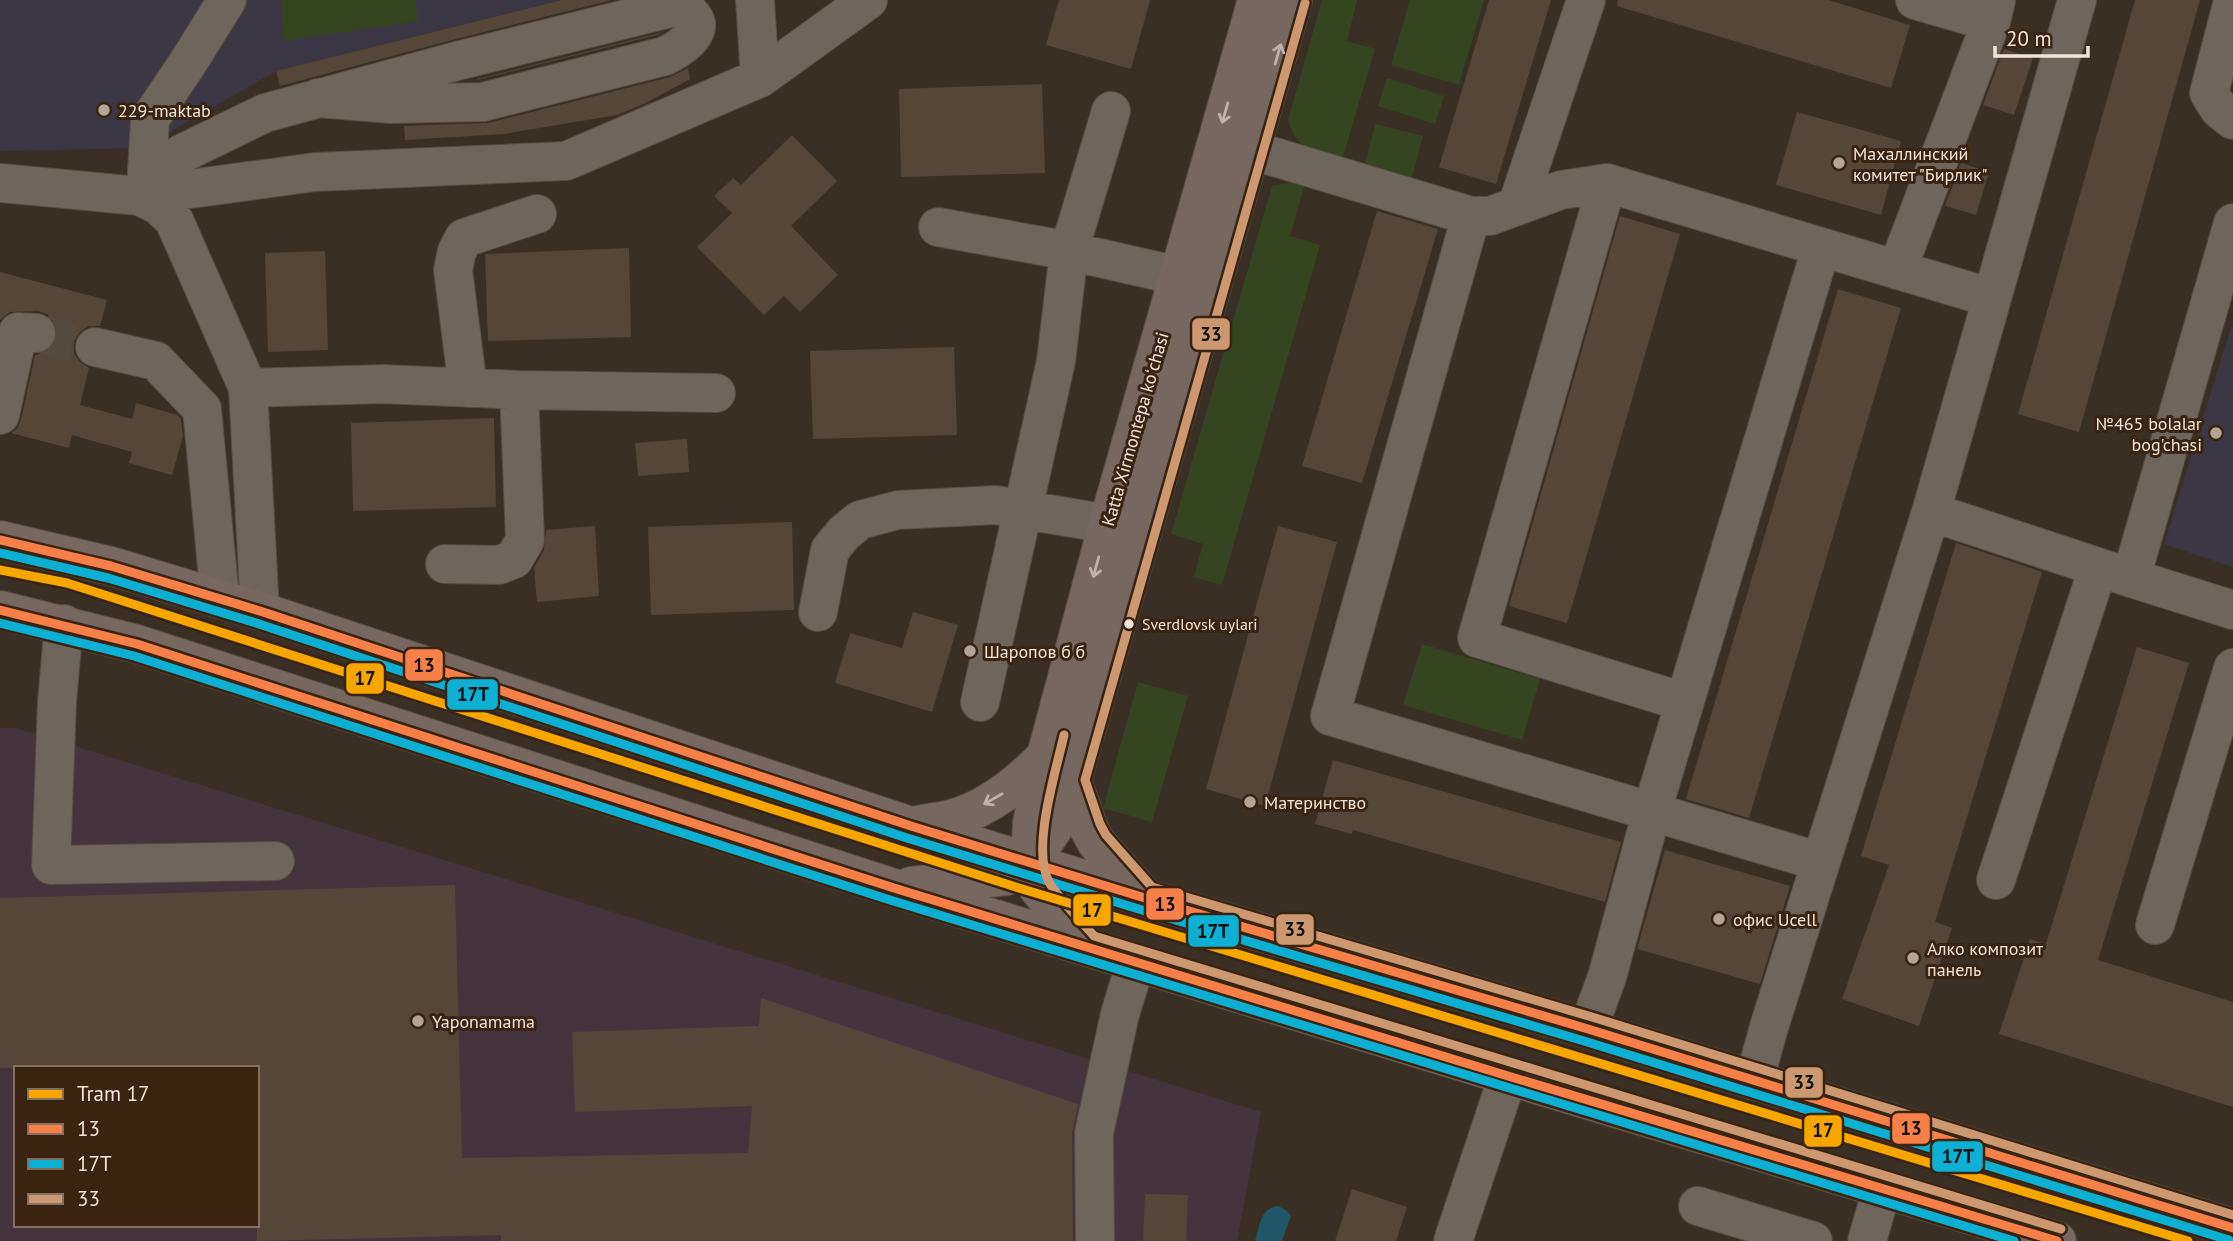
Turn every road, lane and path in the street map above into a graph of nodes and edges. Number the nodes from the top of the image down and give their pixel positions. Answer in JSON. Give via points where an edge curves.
{"nodes":[{"id":1,"x":227,"y":0,"type":"edge"},
{"id":2,"x":755,"y":0,"type":"edge"},
{"id":3,"x":868,"y":0,"type":"edge"},
{"id":4,"x":1257,"y":0,"type":"edge"},
{"id":5,"x":1293,"y":0,"type":"edge"},
{"id":6,"x":1587,"y":0,"type":"edge"},
{"id":7,"x":1915,"y":0,"type":"edge"},
{"id":8,"x":2077,"y":0,"type":"edge"},
{"id":9,"x":2233,"y":1,"type":"edge"},
{"id":10,"x":1994,"y":11,"type":"edge"},
{"id":11,"x":760,"y":78,"type":"junction"},
{"id":12,"x":318,"y":98,"type":"junction"},
{"id":13,"x":1111,"y":111,"type":"dead end"},
{"id":14,"x":2233,"y":120,"type":"edge"},
{"id":15,"x":1251,"y":150,"type":"junction"},
{"id":16,"x":0,"y":183,"type":"edge"},
{"id":17,"x":1607,"y":183,"type":"junction"},
{"id":18,"x":143,"y":192,"type":"junction"},
{"id":19,"x":1517,"y":206,"type":"junction"},
{"id":20,"x":537,"y":214,"type":"dead end"},
{"id":21,"x":1471,"y":216,"type":"junction"},
{"id":22,"x":2233,"y":223,"type":"edge"},
{"id":23,"x":938,"y":227,"type":"dead end"},
{"id":24,"x":1821,"y":248,"type":"junction"},
{"id":25,"x":1069,"y":251,"type":"junction"},
{"id":26,"x":1897,"y":270,"type":"junction"},
{"id":27,"x":1178,"y":276,"type":"junction"},
{"id":28,"x":1992,"y":298,"type":"junction"},
{"id":29,"x":36,"y":333,"type":"dead end"},
{"id":30,"x":95,"y":347,"type":"tunnel mouth"},
{"id":31,"x":248,"y":388,"type":"junction"},
{"id":32,"x":468,"y":388,"type":"junction"},
{"id":33,"x":519,"y":390,"type":"junction"},
{"id":34,"x":716,"y":393,"type":"dead end"},
{"id":35,"x":0,"y":415,"type":"edge"},
{"id":36,"x":1024,"y":510,"type":"junction"},
{"id":37,"x":1931,"y":512,"type":"junction"},
{"id":38,"x":1108,"y":524,"type":"junction"},
{"id":39,"x":0,"y":540,"type":"edge"},
{"id":40,"x":445,"y":564,"type":"dead end"},
{"id":41,"x":2114,"y":573,"type":"junction"},
{"id":42,"x":219,"y":598,"type":"junction"},
{"id":43,"x":0,"y":610,"type":"edge"},
{"id":44,"x":2233,"y":610,"type":"edge"},
{"id":45,"x":260,"y":611,"type":"junction"},
{"id":46,"x":818,"y":612,"type":"dead end"},
{"id":47,"x":64,"y":624,"type":"junction"},
{"id":48,"x":2233,"y":668,"type":"edge"},
{"id":49,"x":980,"y":702,"type":"dead end"},
{"id":50,"x":1684,"y":702,"type":"junction"},
{"id":51,"x":1059,"y":768,"type":"junction"},
{"id":52,"x":1652,"y":811,"type":"junction"},
{"id":53,"x":911,"y":826,"type":"junction"},
{"id":54,"x":275,"y":861,"type":"dead end"},
{"id":55,"x":1030,"y":862,"type":"junction"},
{"id":56,"x":1821,"y":862,"type":"junction"},
{"id":57,"x":1996,"y":880,"type":"dead end"},
{"id":58,"x":894,"y":888,"type":"junction"},
{"id":59,"x":1145,"y":898,"type":"junction"},
{"id":60,"x":2155,"y":925,"type":"dead end"},
{"id":61,"x":1087,"y":947,"type":"junction"},
{"id":62,"x":1136,"y":962,"type":"junction"},
{"id":63,"x":1588,"y":1029,"type":"junction"},
{"id":64,"x":1507,"y":1076,"type":"junction"},
{"id":65,"x":1754,"y":1081,"type":"junction"},
{"id":66,"x":1882,"y":1189,"type":"junction"},
{"id":67,"x":1698,"y":1206,"type":"dead end"},
{"id":68,"x":2233,"y":1228,"type":"edge"},
{"id":69,"x":1095,"y":1241,"type":"edge"},
{"id":70,"x":1453,"y":1241,"type":"edge"},
{"id":71,"x":1813,"y":1241,"type":"edge"},
{"id":72,"x":1867,"y":1241,"type":"edge"},
{"id":73,"x":2057,"y":1241,"type":"edge"}],
"edges":[{"from":1,"to":18,"type":"lane","via":[[150,119]]},
{"from":2,"to":11,"type":"lane"},
{"from":3,"to":11,"type":"lane"},
{"from":4,"to":27,"type":"main road","name":"Katta Xirmontepa koʻchasi","one_way":true},
{"from":15,"to":5,"type":"main road","name":"Katta Xirmontepa koʻchasi","one_way":true},
{"from":6,"to":19,"type":"lane"},
{"from":7,"to":10,"type":"lane"},
{"from":8,"to":28,"type":"lane"},
{"from":9,"to":14,"type":"lane","via":[[2209,93],[2218,109]]},
{"from":10,"to":26,"type":"lane"},
{"from":11,"to":18,"type":"lane","via":[[566,161],[315,172]]},
{"from":12,"to":12,"type":"lane","via":[[391,104],[483,102],[665,56],[684,47],[694,36],[696,24],[689,11],[678,6]]},
{"from":12,"to":18,"type":"lane","via":[[265,113],[181,154]]},
{"from":13,"to":25,"type":"lane"},
{"from":15,"to":21,"type":"lane"},
{"from":15,"to":51,"type":"main road","name":"Katta Xirmontepa koʻchasi"},
{"from":16,"to":18,"type":"lane"},
{"from":17,"to":19,"type":"lane","via":[[1561,190]]},
{"from":17,"to":24,"type":"lane"},
{"from":17,"to":50,"type":"lane","via":[[1477,638]]},
{"from":18,"to":31,"type":"lane","via":[[174,220]]},
{"from":19,"to":21,"type":"lane","via":[[1490,216]]},
{"from":20,"to":32,"type":"lane","via":[[464,239],[457,251],[453,270]]},
{"from":21,"to":52,"type":"lane","via":[[1330,716]]},
{"from":22,"to":41,"type":"lane"},
{"from":23,"to":25,"type":"lane"},
{"from":24,"to":26,"type":"lane"},
{"from":24,"to":50,"type":"lane"},
{"from":25,"to":27,"type":"lane"},
{"from":25,"to":36,"type":"lane","via":[[1056,361]]},
{"from":26,"to":28,"type":"lane"},
{"from":27,"to":38,"type":"main road","name":"Katta Xirmontepa koʻchasi"},
{"from":28,"to":37,"type":"lane"},
{"from":29,"to":35,"type":"lane","via":[[18,332]]},
{"from":30,"to":42,"type":"lane","via":[[156,361],[202,409]]},
{"from":31,"to":32,"type":"lane","via":[[383,384]]},
{"from":31,"to":45,"type":"lane"},
{"from":32,"to":33,"type":"lane"},
{"from":33,"to":34,"type":"lane"},
{"from":33,"to":40,"type":"lane","via":[[525,540],[514,559],[499,565]]},
{"from":36,"to":38,"type":"lane"},
{"from":36,"to":46,"type":"lane","via":[[996,505],[898,510],[860,520],[830,550]]},
{"from":36,"to":49,"type":"lane"},
{"from":37,"to":41,"type":"lane"},
{"from":37,"to":56,"type":"lane"},
{"from":38,"to":51,"type":"main road","name":"Katta Xirmontepa koʻchasi","one_way":true},
{"from":39,"to":42,"type":"main road"},
{"from":41,"to":44,"type":"lane"},
{"from":41,"to":57,"type":"lane"},
{"from":42,"to":45,"type":"main road"},
{"from":43,"to":47,"type":"main road"},
{"from":45,"to":53,"type":"main road"},
{"from":47,"to":54,"type":"lane","via":[[51,865]]},
{"from":47,"to":58,"type":"main road"},
{"from":48,"to":60,"type":"lane"},
{"from":50,"to":52,"type":"lane"},
{"from":51,"to":53,"type":"main road","one_way":true,"via":[[1025,778],[994,800],[953,818]]},
{"from":51,"to":55,"type":"main road","name":"Katta Xirmontepa koʻchasi","via":[[1053,829]]},
{"from":51,"to":59,"type":"main road","via":[[1088,830]]},
{"from":52,"to":56,"type":"lane"},
{"from":52,"to":63,"type":"lane","via":[[1607,977]]},
{"from":53,"to":55,"type":"main road"},
{"from":55,"to":58,"type":"main road","name":"Katta Xirmontepa koʻchasi","via":[[1007,876]]},
{"from":55,"to":59,"type":"main road"},
{"from":55,"to":61,"type":"main road","via":[[1038,888]]},
{"from":56,"to":65,"type":"lane"},
{"from":58,"to":61,"type":"main road"},
{"from":59,"to":63,"type":"main road"},
{"from":61,"to":62,"type":"main road"},
{"from":62,"to":64,"type":"main road"},
{"from":62,"to":69,"type":"lane","via":[[1094,1133]]},
{"from":63,"to":65,"type":"main road"},
{"from":64,"to":66,"type":"main road"},
{"from":64,"to":70,"type":"lane"},
{"from":65,"to":68,"type":"main road"},
{"from":66,"to":72,"type":"lane"},
{"from":66,"to":73,"type":"main road"},
{"from":67,"to":71,"type":"lane"}]}
